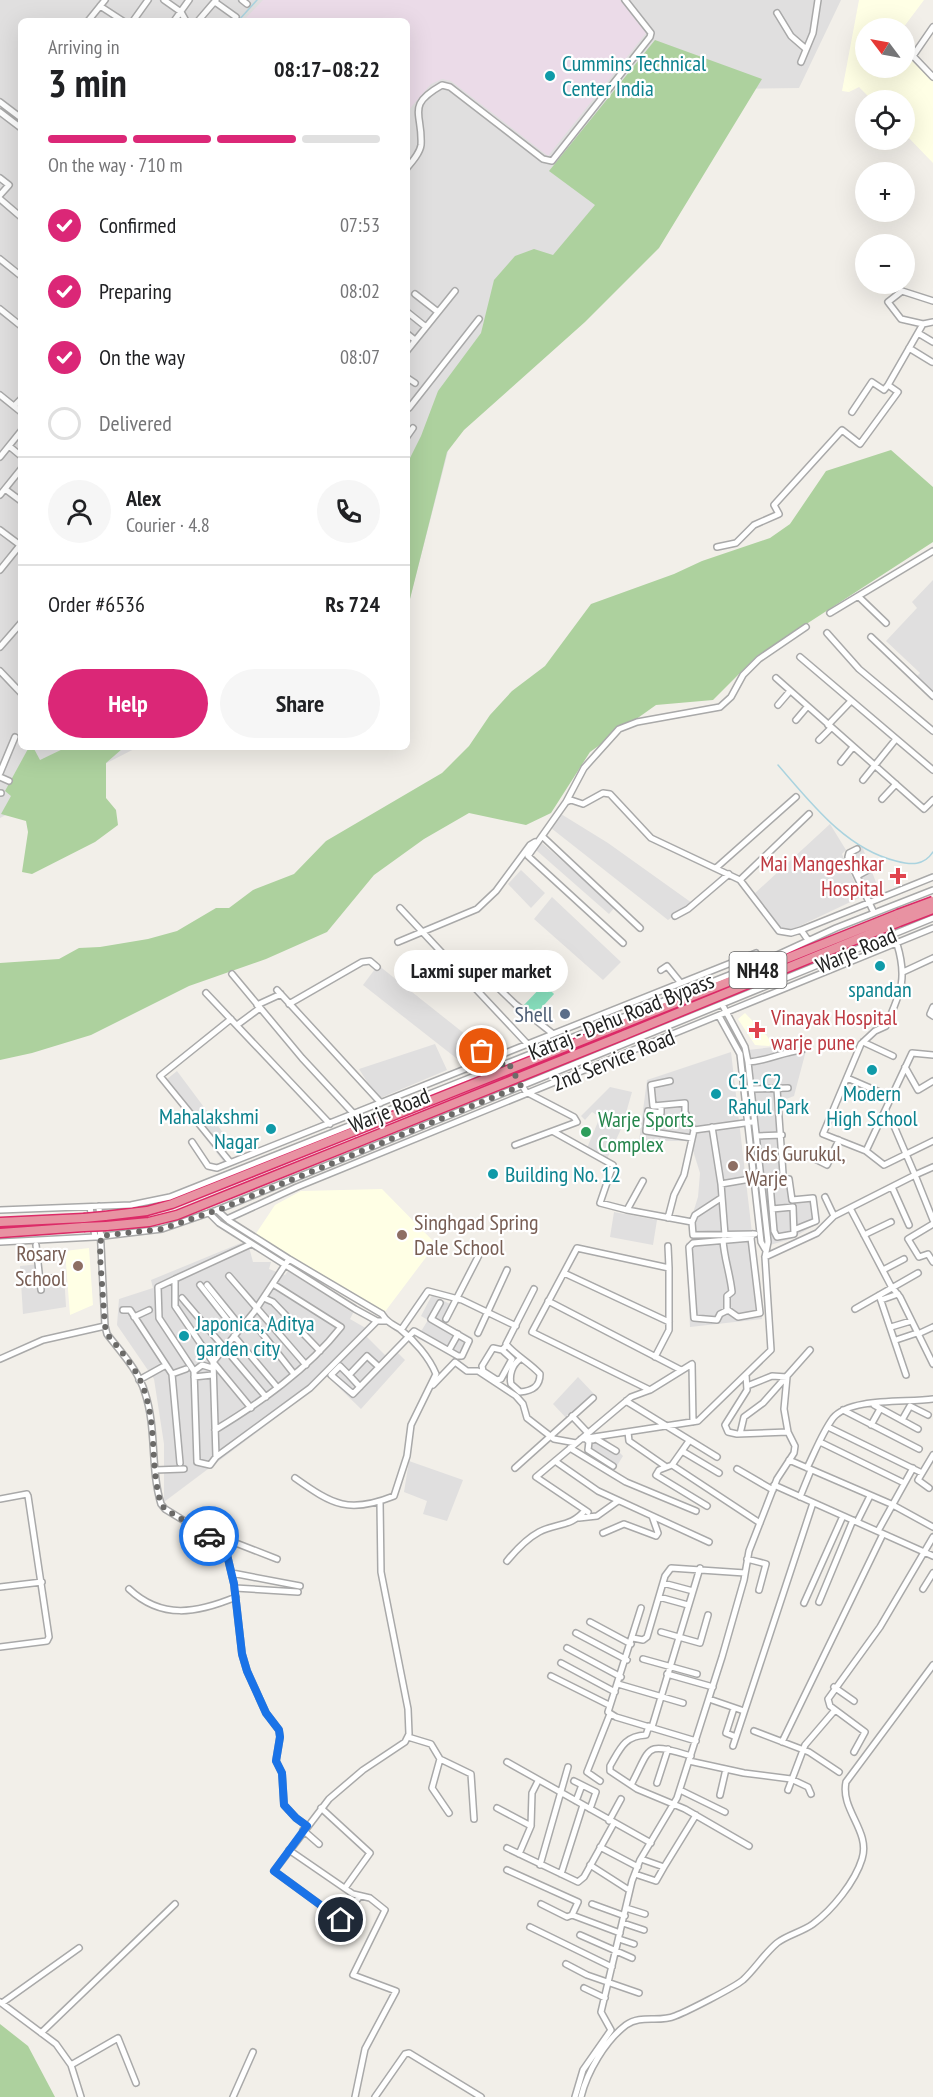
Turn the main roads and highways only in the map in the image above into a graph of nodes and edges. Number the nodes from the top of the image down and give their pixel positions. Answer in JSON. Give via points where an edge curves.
{"nodes":[{"id":1,"x":933,"y":901,"type":"edge"},
{"id":2,"x":933,"y":909,"type":"edge"},
{"id":3,"x":899,"y":918,"type":"junction"},
{"id":4,"x":105,"y":1221,"type":"junction"},
{"id":5,"x":0,"y":1222,"type":"edge"},
{"id":6,"x":0,"y":1233,"type":"edge"}],
"edges":[{"from":1,"to":3,"type":"highway","name":"Katraj - Dehu Road Bypass","number":"NH48","bridge":true},
{"from":2,"to":3,"type":"highway","name":"Katraj - Dehu Road Bypass","number":"NH48","bridge":true},
{"from":3,"to":4,"type":"highway","name":"Katraj - Dehu Road Bypass","number":"NH48","bridge":true,"via":[[172,1204]]},
{"from":3,"to":4,"type":"highway","name":"Katraj - Dehu Road Bypass","number":"NH48","bridge":true,"via":[[624,1035],[177,1215],[148,1222]]},
{"from":4,"to":5,"type":"highway","number":"NH48","bridge":true,"via":[[84,1218]]},
{"from":4,"to":6,"type":"highway","number":"NH48","bridge":true,"via":[[84,1227]]}]}
